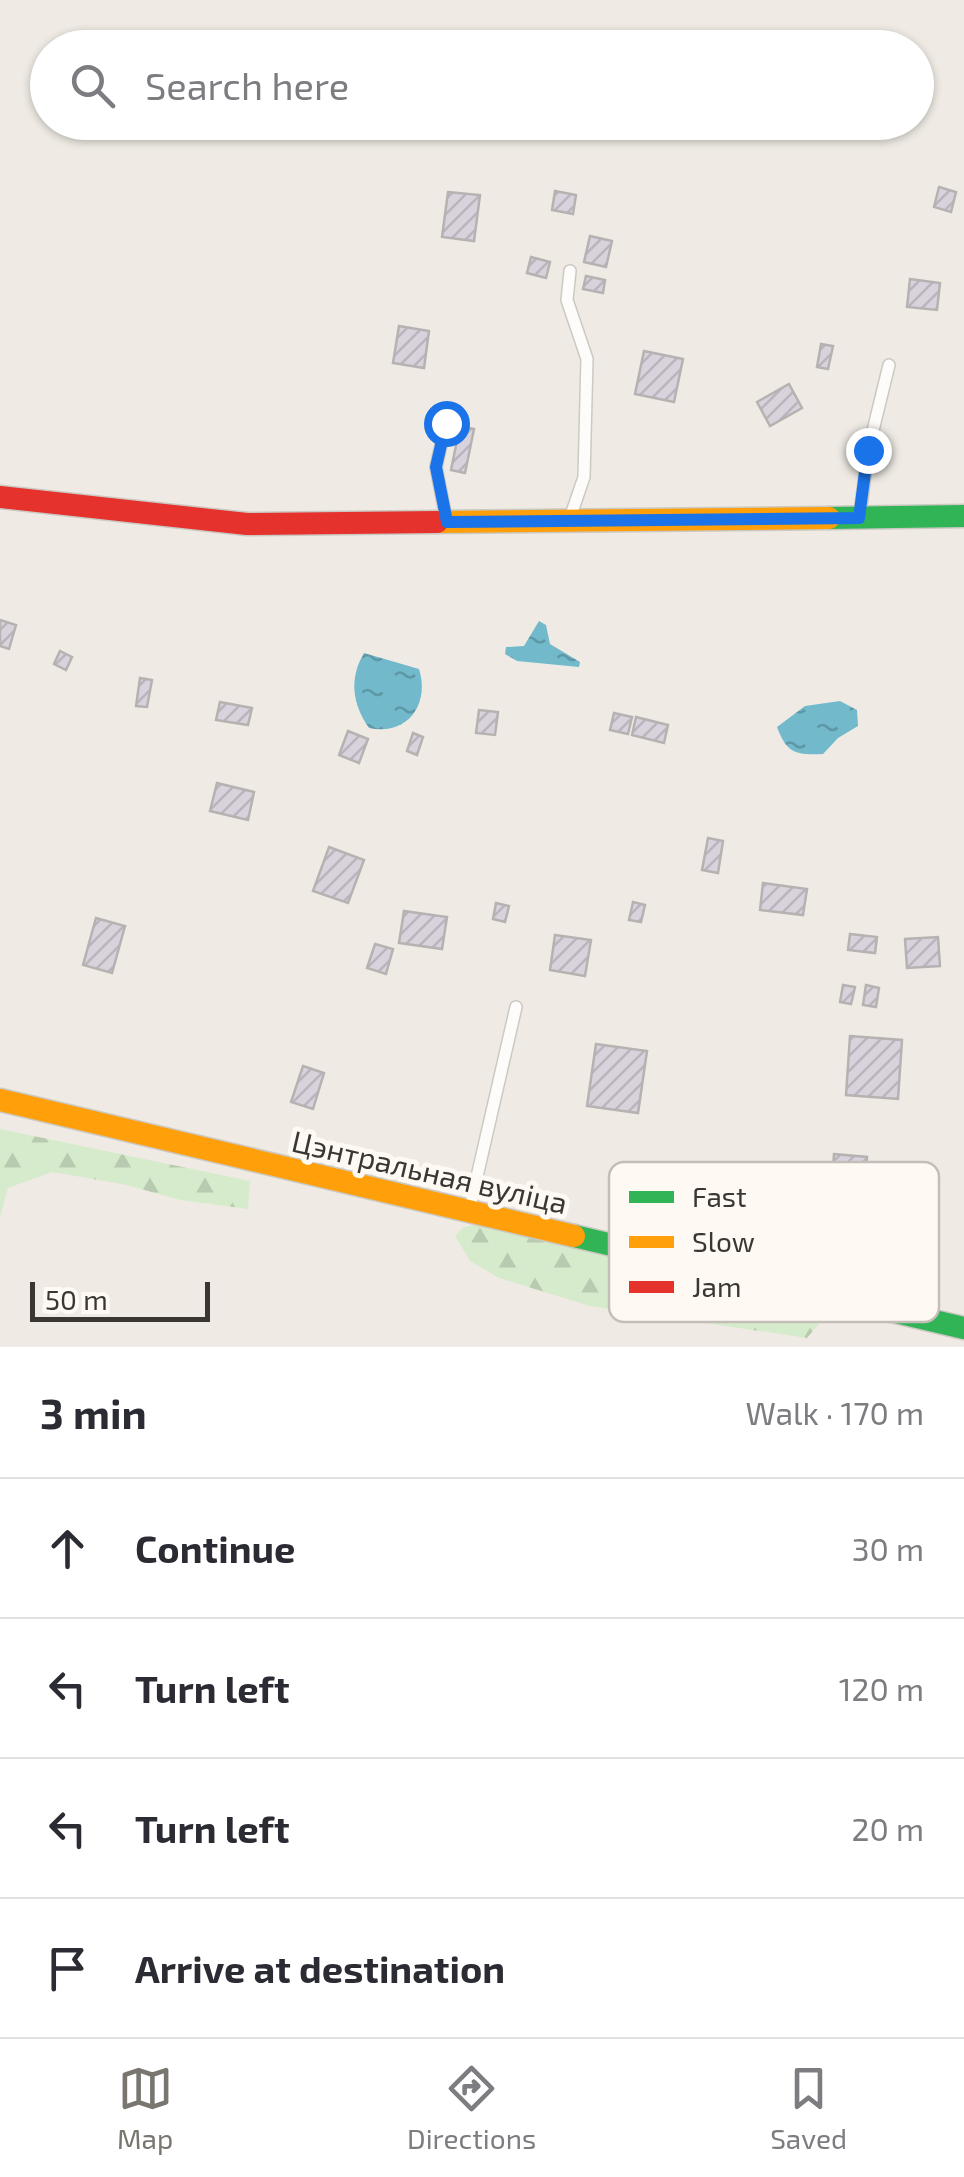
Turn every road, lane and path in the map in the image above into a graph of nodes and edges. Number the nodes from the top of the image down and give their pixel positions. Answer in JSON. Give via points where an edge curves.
{"nodes":[{"id":1,"x":570,"y":271,"type":"dead end"},
{"id":2,"x":889,"y":365,"type":"dead end"},
{"id":3,"x":446,"y":423,"type":"dead end"},
{"id":4,"x":0,"y":497,"type":"edge"},
{"id":5,"x":964,"y":516,"type":"edge"},
{"id":6,"x":859,"y":518,"type":"junction"},
{"id":7,"x":447,"y":522,"type":"junction"},
{"id":8,"x":569,"y":522,"type":"junction"},
{"id":9,"x":516,"y":1006,"type":"dead end"},
{"id":10,"x":0,"y":1100,"type":"edge"},
{"id":11,"x":470,"y":1212,"type":"junction"},
{"id":12,"x":609,"y":1245,"type":"edge"},
{"id":13,"x":938,"y":1322,"type":"edge"},
{"id":14,"x":964,"y":1328,"type":"edge"}],
"edges":[{"from":1,"to":8,"type":"lane","via":[[566,300],[587,359],[584,478]]},
{"from":2,"to":6,"type":"lane"},
{"from":3,"to":7,"type":"lane","via":[[436,467]]},
{"from":4,"to":7,"type":"street","via":[[246,524]]},
{"from":5,"to":6,"type":"street"},
{"from":6,"to":8,"type":"street"},
{"from":7,"to":8,"type":"street"},
{"from":9,"to":11,"type":"lane"},
{"from":10,"to":11,"type":"street","name":"Цэнтральная вуліца"},
{"from":11,"to":12,"type":"street","name":"Цэнтральная вуліца"},
{"from":13,"to":14,"type":"street","name":"Цэнтральная вуліца"}]}
